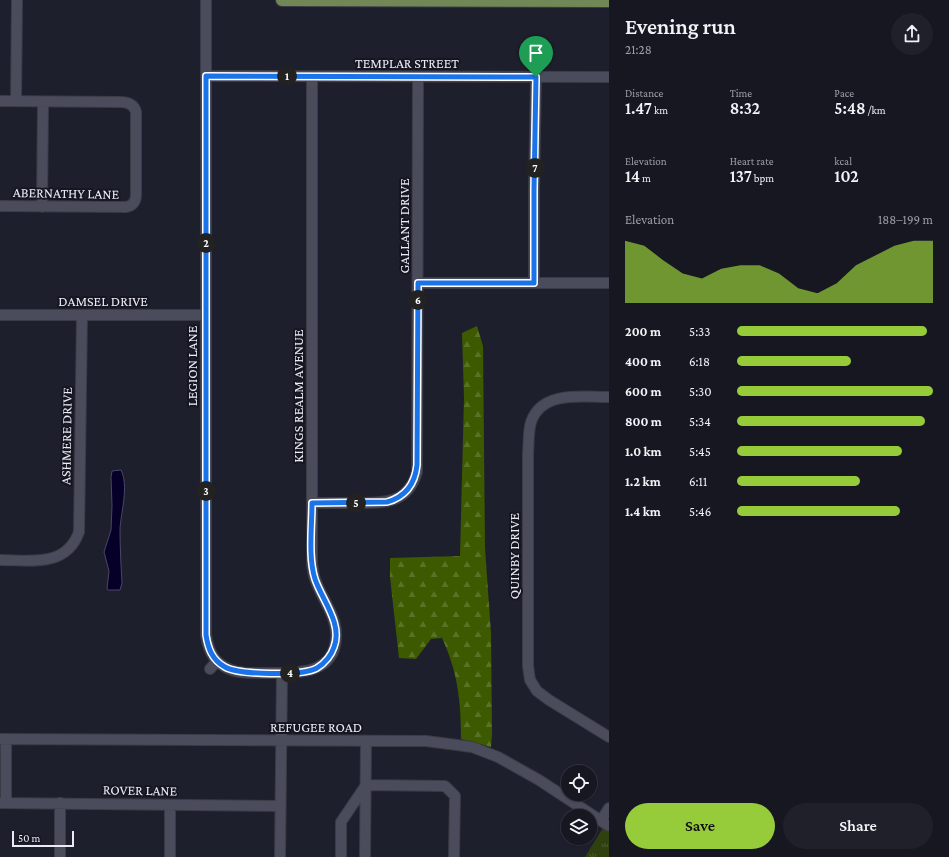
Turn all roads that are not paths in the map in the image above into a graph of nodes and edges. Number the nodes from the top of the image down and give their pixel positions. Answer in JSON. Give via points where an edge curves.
{"nodes":[{"id":1,"x":17,"y":0,"type":"edge"},
{"id":2,"x":206,"y":0,"type":"edge"},
{"id":3,"x":282,"y":0,"type":"edge"},
{"id":4,"x":387,"y":0,"type":"edge"},
{"id":5,"x":512,"y":0,"type":"edge"},
{"id":6,"x":609,"y":1,"type":"edge"},
{"id":7,"x":206,"y":76,"type":"junction"},
{"id":8,"x":312,"y":77,"type":"junction"},
{"id":9,"x":418,"y":77,"type":"junction"},
{"id":10,"x":536,"y":77,"type":"junction"},
{"id":11,"x":609,"y":77,"type":"edge"},
{"id":12,"x":0,"y":101,"type":"edge"},
{"id":13,"x":16,"y":101,"type":"junction"},
{"id":14,"x":43,"y":102,"type":"junction"},
{"id":15,"x":0,"y":206,"type":"edge"},
{"id":16,"x":42,"y":207,"type":"junction"},
{"id":17,"x":418,"y":283,"type":"junction"},
{"id":18,"x":534,"y":283,"type":"junction"},
{"id":19,"x":609,"y":283,"type":"edge"},
{"id":20,"x":0,"y":315,"type":"edge"},
{"id":21,"x":82,"y":315,"type":"junction"},
{"id":22,"x":206,"y":315,"type":"junction"},
{"id":23,"x":609,"y":397,"type":"edge"},
{"id":24,"x":312,"y":503,"type":"junction"},
{"id":25,"x":0,"y":560,"type":"edge"},
{"id":26,"x":282,"y":673,"type":"junction"},
{"id":27,"x":609,"y":737,"type":"edge"},
{"id":28,"x":3,"y":739,"type":"edge"},
{"id":29,"x":366,"y":741,"type":"junction"},
{"id":30,"x":282,"y":742,"type":"junction"},
{"id":31,"x":366,"y":785,"type":"junction"},
{"id":32,"x":3,"y":803,"type":"edge"},
{"id":33,"x":60,"y":803,"type":"junction"},
{"id":34,"x":170,"y":805,"type":"junction"},
{"id":35,"x":280,"y":806,"type":"junction"},
{"id":36,"x":609,"y":808,"type":"edge"},
{"id":37,"x":605,"y":823,"type":"edge"},
{"id":38,"x":60,"y":857,"type":"edge"},
{"id":39,"x":170,"y":857,"type":"edge"},
{"id":40,"x":280,"y":857,"type":"edge"},
{"id":41,"x":341,"y":857,"type":"edge"},
{"id":42,"x":365,"y":857,"type":"edge"},
{"id":43,"x":454,"y":857,"type":"edge"}],
"edges":[{"from":1,"to":13,"type":"street"},
{"from":2,"to":7,"type":"street","name":"LEGION LANE"},
{"from":3,"to":4,"type":"main road"},
{"from":4,"to":5,"type":"main road"},
{"from":5,"to":6,"type":"main road"},
{"from":7,"to":8,"type":"street","name":"TEMPLAR STREET"},
{"from":7,"to":22,"type":"street","name":"LEGION LANE"},
{"from":8,"to":9,"type":"street","name":"TEMPLAR STREET"},
{"from":8,"to":24,"type":"street","name":"KINGS REALM AVENUE"},
{"from":9,"to":10,"type":"street","name":"TEMPLAR STREET"},
{"from":9,"to":17,"type":"street","name":"GALLANT DRIVE"},
{"from":10,"to":11,"type":"street","name":"TEMPLAR STREET"},
{"from":10,"to":18,"type":"street"},
{"from":12,"to":13,"type":"street"},
{"from":13,"to":14,"type":"street"},
{"from":14,"to":16,"type":"street"},
{"from":14,"to":16,"type":"street","name":"ABERNATHY LANE","via":[[125,102],[135,108],[136,195],[135,202],[126,207]]},
{"from":15,"to":16,"type":"street","name":"ABERNATHY LANE"},
{"from":17,"to":18,"type":"street"},
{"from":17,"to":24,"type":"street","name":"GALLANT DRIVE","via":[[417,465],[410,496],[380,503]]},
{"from":18,"to":19,"type":"street"},
{"from":20,"to":21,"type":"street","name":"DAMSEL DRIVE"},
{"from":21,"to":22,"type":"street","name":"DAMSEL DRIVE"},
{"from":21,"to":25,"type":"street","name":"ASHMERE DRIVE","via":[[80,529],[76,541],[56,558]]},
{"from":22,"to":26,"type":"street","name":"LEGION LANE","via":[[206,635],[213,665],[234,671]]},
{"from":23,"to":27,"type":"street","name":"QUINBY DRIVE","via":[[557,399],[542,406],[532,422],[528,453],[528,666],[530,680],[537,691]]},
{"from":24,"to":26,"type":"street","name":"KINGS REALM AVENUE","via":[[312,564],[315,579],[333,620],[336,638],[330,656],[324,663],[298,673]]},
{"from":26,"to":30,"type":"street"},
{"from":28,"to":30,"type":"street","name":"REFUGEE ROAD"},
{"from":28,"to":32,"type":"street"},
{"from":29,"to":30,"type":"street","name":"REFUGEE ROAD"},
{"from":29,"to":31,"type":"street"},
{"from":29,"to":37,"type":"street","name":"REFUGEE ROAD","via":[[426,742],[466,746],[487,752],[508,762]]},
{"from":30,"to":35,"type":"street"},
{"from":31,"to":41,"type":"street","via":[[341,822]]},
{"from":31,"to":42,"type":"street"},
{"from":31,"to":43,"type":"street","via":[[445,786],[455,796]]},
{"from":32,"to":33,"type":"street","name":"ROVER LANE"},
{"from":33,"to":34,"type":"street","name":"ROVER LANE"},
{"from":33,"to":38,"type":"street"},
{"from":34,"to":35,"type":"street","name":"ROVER LANE"},
{"from":34,"to":39,"type":"street"},
{"from":35,"to":40,"type":"street"},
{"from":36,"to":37,"type":"street"}]}
